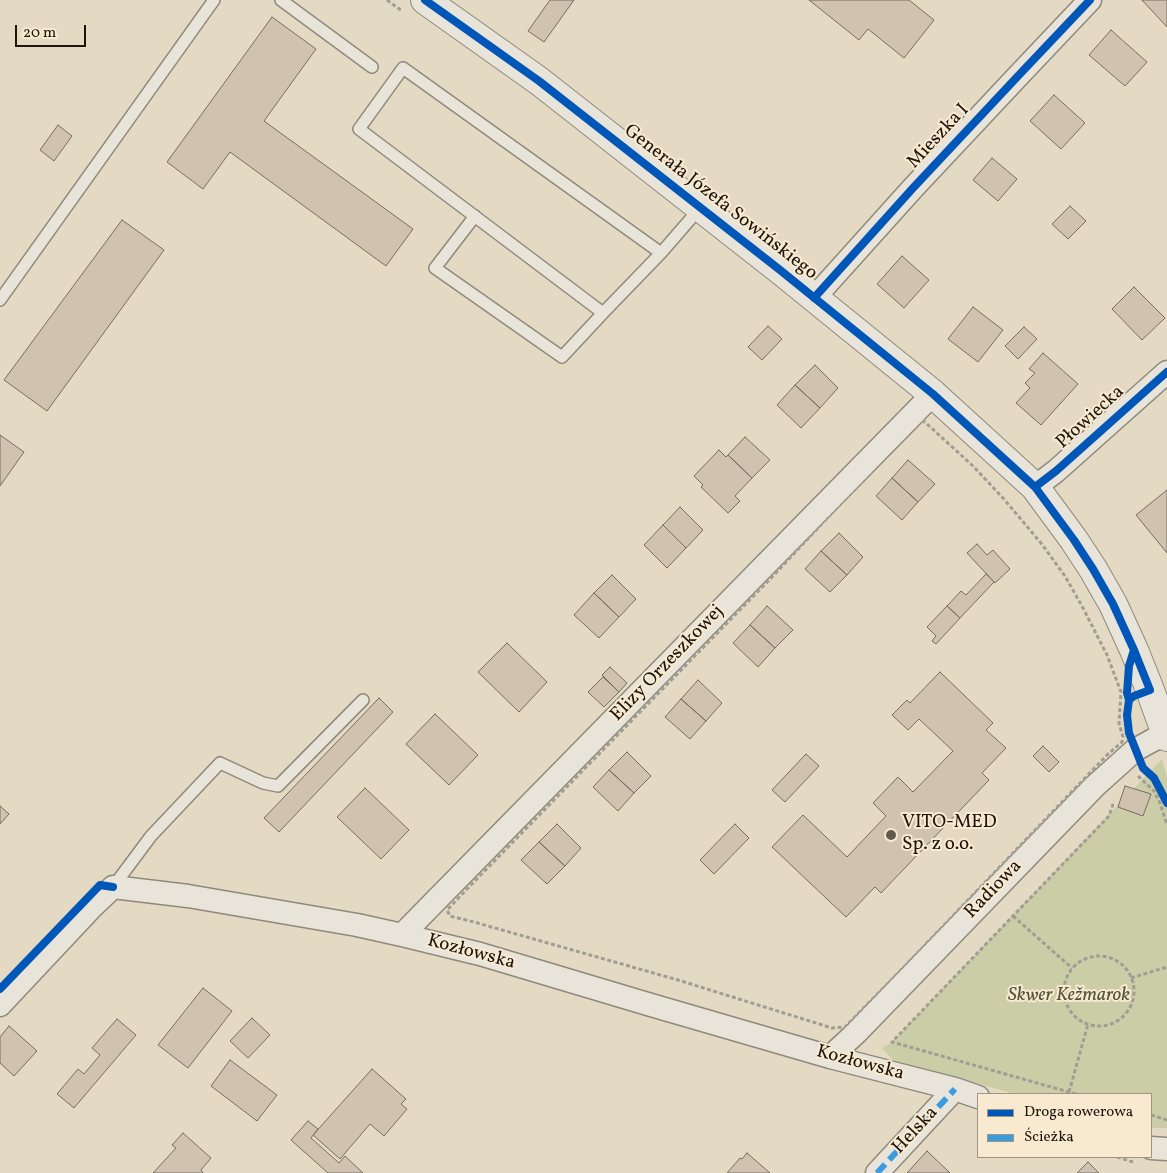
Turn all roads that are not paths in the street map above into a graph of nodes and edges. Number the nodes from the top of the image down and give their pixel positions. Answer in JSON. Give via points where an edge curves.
{"nodes":[{"id":1,"x":214,"y":0,"type":"edge"},
{"id":2,"x":281,"y":0,"type":"edge"},
{"id":3,"x":425,"y":0,"type":"edge"},
{"id":4,"x":1090,"y":0,"type":"edge"},
{"id":5,"x":372,"y":67,"type":"dead end"},
{"id":6,"x":700,"y":208,"type":"junction"},
{"id":7,"x":475,"y":216,"type":"junction"},
{"id":8,"x":661,"y":253,"type":"junction"},
{"id":9,"x":814,"y":298,"type":"junction"},
{"id":10,"x":0,"y":300,"type":"edge"},
{"id":11,"x":603,"y":313,"type":"junction"},
{"id":12,"x":1167,"y":372,"type":"edge"},
{"id":13,"x":933,"y":394,"type":"junction"},
{"id":14,"x":1035,"y":487,"type":"junction"},
{"id":15,"x":363,"y":700,"type":"dead end"},
{"id":16,"x":1167,"y":736,"type":"edge"},
{"id":17,"x":112,"y":887,"type":"junction"},
{"id":18,"x":402,"y":935,"type":"junction"},
{"id":19,"x":0,"y":1005,"type":"edge"},
{"id":20,"x":830,"y":1057,"type":"junction"},
{"id":21,"x":955,"y":1089,"type":"junction"},
{"id":22,"x":977,"y":1097,"type":"edge"},
{"id":23,"x":1152,"y":1148,"type":"edge"},
{"id":24,"x":1167,"y":1149,"type":"edge"},
{"id":25,"x":877,"y":1173,"type":"edge"}],
"edges":[{"from":1,"to":10,"type":"lane"},
{"from":2,"to":5,"type":"lane"},
{"from":3,"to":6,"type":"street","name":"Generała Józefa Sowińskiego","via":[[538,81]]},
{"from":4,"to":9,"type":"street","name":"Mieszka I"},
{"from":6,"to":8,"type":"lane"},
{"from":6,"to":9,"type":"street","name":"Generała Józefa Sowińskiego"},
{"from":7,"to":8,"type":"lane","via":[[359,128],[403,68]]},
{"from":7,"to":11,"type":"lane"},
{"from":7,"to":11,"type":"lane","via":[[435,268],[562,357]]},
{"from":8,"to":11,"type":"lane"},
{"from":9,"to":13,"type":"street","name":"Generała Józefa Sowińskiego"},
{"from":12,"to":14,"type":"street","name":"Płowiecka"},
{"from":13,"to":14,"type":"street","name":"Generała Józefa Sowińskiego"},
{"from":13,"to":18,"type":"street","name":"Elizy Orzeszkowej"},
{"from":14,"to":16,"type":"street","name":"Generała Józefa Sowińskiego","via":[[1074,540],[1113,604]]},
{"from":15,"to":17,"type":"lane","via":[[278,786],[263,783],[220,764],[151,836]]},
{"from":16,"to":20,"type":"street","name":"Radiowa","via":[[1129,746],[1095,786]]},
{"from":17,"to":18,"type":"street","name":"Kozłowska","via":[[188,896]]},
{"from":17,"to":19,"type":"street"},
{"from":18,"to":20,"type":"street","name":"Kozłowska","via":[[480,954]]},
{"from":20,"to":21,"type":"street","name":"Kozłowska"},
{"from":21,"to":22,"type":"street","name":"Kozłowska"},
{"from":21,"to":25,"type":"street","name":"Helska"},
{"from":23,"to":24,"type":"street"}]}
